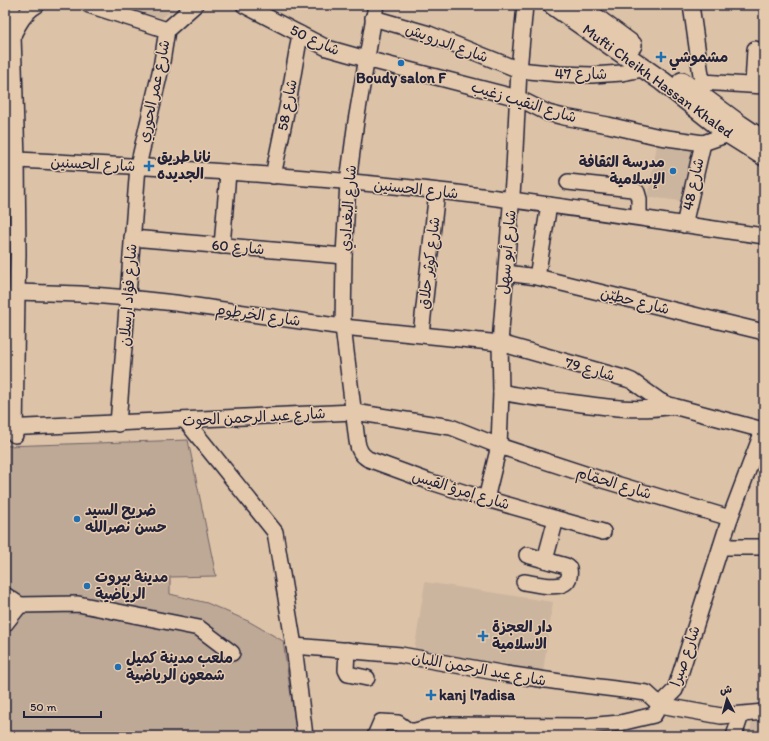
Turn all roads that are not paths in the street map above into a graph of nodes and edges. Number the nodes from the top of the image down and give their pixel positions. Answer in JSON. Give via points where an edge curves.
{"nodes":[{"id":1,"x":12,"y":5,"type":"edge"},
{"id":2,"x":37,"y":5,"type":"edge"},
{"id":3,"x":89,"y":5,"type":"edge"},
{"id":4,"x":195,"y":5,"type":"edge"},
{"id":5,"x":244,"y":5,"type":"edge"},
{"id":6,"x":525,"y":5,"type":"edge"},
{"id":7,"x":553,"y":5,"type":"edge"},
{"id":8,"x":578,"y":5,"type":"edge"},
{"id":9,"x":691,"y":5,"type":"edge"},
{"id":10,"x":374,"y":12,"type":"edge"},
{"id":11,"x":167,"y":30,"type":"junction"},
{"id":12,"x":300,"y":34,"type":"junction"},
{"id":13,"x":13,"y":36,"type":"junction"},
{"id":14,"x":755,"y":49,"type":"dead end"},
{"id":15,"x":366,"y":59,"type":"junction"},
{"id":16,"x":643,"y":69,"type":"junction"},
{"id":17,"x":519,"y":70,"type":"junction"},
{"id":18,"x":758,"y":86,"type":"edge"},
{"id":19,"x":518,"y":98,"type":"junction"},
{"id":20,"x":704,"y":98,"type":"junction"},
{"id":21,"x":728,"y":134,"type":"junction"},
{"id":22,"x":764,"y":141,"type":"edge"},
{"id":23,"x":703,"y":143,"type":"junction"},
{"id":24,"x":764,"y":156,"type":"edge"},
{"id":25,"x":17,"y":160,"type":"junction"},
{"id":26,"x":138,"y":166,"type":"junction"},
{"id":27,"x":228,"y":173,"type":"junction"},
{"id":28,"x":273,"y":176,"type":"junction"},
{"id":29,"x":348,"y":182,"type":"junction"},
{"id":30,"x":568,"y":182,"type":"dead end"},
{"id":31,"x":437,"y":191,"type":"junction"},
{"id":32,"x":511,"y":200,"type":"junction"},
{"id":33,"x":549,"y":205,"type":"junction"},
{"id":34,"x":639,"y":217,"type":"junction"},
{"id":35,"x":684,"y":225,"type":"junction"},
{"id":36,"x":764,"y":236,"type":"edge"},
{"id":37,"x":132,"y":238,"type":"junction"},
{"id":38,"x":222,"y":246,"type":"junction"},
{"id":39,"x":344,"y":256,"type":"junction"},
{"id":40,"x":506,"y":273,"type":"junction"},
{"id":41,"x":537,"y":277,"type":"junction"},
{"id":42,"x":17,"y":292,"type":"junction"},
{"id":43,"x":128,"y":298,"type":"junction"},
{"id":44,"x":344,"y":327,"type":"junction"},
{"id":45,"x":764,"y":332,"type":"edge"},
{"id":46,"x":421,"y":334,"type":"junction"},
{"id":47,"x":500,"y":343,"type":"junction"},
{"id":48,"x":500,"y":392,"type":"junction"},
{"id":49,"x":674,"y":406,"type":"junction"},
{"id":50,"x":354,"y":416,"type":"junction"},
{"id":51,"x":118,"y":424,"type":"junction"},
{"id":52,"x":188,"y":424,"type":"junction"},
{"id":53,"x":764,"y":429,"type":"edge"},
{"id":54,"x":10,"y":432,"type":"edge"},
{"id":55,"x":499,"y":446,"type":"junction"},
{"id":56,"x":486,"y":499,"type":"junction"},
{"id":57,"x":730,"y":518,"type":"junction"},
{"id":58,"x":556,"y":519,"type":"junction"},
{"id":59,"x":603,"y":532,"type":"dead end"},
{"id":60,"x":721,"y":547,"type":"junction"},
{"id":61,"x":764,"y":547,"type":"edge"},
{"id":62,"x":526,"y":555,"type":"dead end"},
{"id":63,"x":545,"y":560,"type":"junction"},
{"id":64,"x":524,"y":582,"type":"dead end"},
{"id":65,"x":5,"y":594,"type":"edge"},
{"id":66,"x":20,"y":605,"type":"junction"},
{"id":67,"x":5,"y":624,"type":"edge"},
{"id":68,"x":294,"y":646,"type":"junction"},
{"id":69,"x":347,"y":650,"type":"junction"},
{"id":70,"x":232,"y":653,"type":"dead end"},
{"id":71,"x":367,"y":678,"type":"dead end"},
{"id":72,"x":660,"y":705,"type":"junction"},
{"id":73,"x":764,"y":712,"type":"edge"},
{"id":74,"x":741,"y":715,"type":"junction"},
{"id":75,"x":414,"y":734,"type":"edge"},
{"id":76,"x":305,"y":736,"type":"edge"},
{"id":77,"x":375,"y":736,"type":"edge"},
{"id":78,"x":734,"y":736,"type":"edge"}],
"edges":[{"from":1,"to":13,"type":"street"},
{"from":2,"to":13,"type":"street","via":[[26,14]]},
{"from":3,"to":11,"type":"street"},
{"from":4,"to":11,"type":"street","name":"شارع عمر الحوري"},
{"from":5,"to":12,"type":"street","name":"شارع 50"},
{"from":6,"to":17,"type":"street","name":"شارع أبو سهل"},
{"from":7,"to":16,"type":"main road","name":"Mufti Cheikh Hassan Khaled"},
{"from":8,"to":20,"type":"main road","name":"Mufti Cheikh Hassan Khaled"},
{"from":9,"to":20,"type":"street"},
{"from":10,"to":15,"type":"street","name":"شارع البغدادي"},
{"from":10,"to":17,"type":"street","name":"شارع الدرويش"},
{"from":11,"to":26,"type":"street","name":"شارع عمر الحوري","via":[[161,68]]},
{"from":12,"to":15,"type":"street","name":"شارع 50","via":[[327,48]]},
{"from":12,"to":28,"type":"street","name":"شارع 58"},
{"from":13,"to":25,"type":"street"},
{"from":14,"to":18,"type":"street"},
{"from":15,"to":19,"type":"street","name":"شارع النقيب زغيب"},
{"from":15,"to":29,"type":"street","name":"شارع البغدادي"},
{"from":16,"to":17,"type":"street","name":"شارع 47","via":[[575,76]]},
{"from":16,"to":20,"type":"main road","name":"Mufti Cheikh Hassan Khaled","via":[[662,81]]},
{"from":17,"to":19,"type":"street","name":"شارع أبو سهل"},
{"from":18,"to":20,"type":"street"},
{"from":19,"to":23,"type":"street","name":"شارع النقيب زغيب","via":[[548,113],[564,117],[660,137]]},
{"from":19,"to":32,"type":"street","name":"شارع أبو سهل"},
{"from":20,"to":21,"type":"main road","name":"Mufti Cheikh Hassan Khaled"},
{"from":20,"to":22,"type":"main road","name":"Mufti Cheikh Hassan Khaled"},
{"from":21,"to":23,"type":"street","name":"شارع النقيب زغيب"},
{"from":21,"to":24,"type":"main road","name":"Mufti Cheikh Hassan Khaled"},
{"from":23,"to":35,"type":"street","name":"شارع 48"},
{"from":25,"to":26,"type":"street","name":"شارع الحسنين"},
{"from":25,"to":42,"type":"street"},
{"from":26,"to":27,"type":"street","name":"شارع الحسنين"},
{"from":26,"to":37,"type":"street","name":"شارع فؤاد ارسلان"},
{"from":27,"to":28,"type":"street","name":"شارع الحسنين"},
{"from":27,"to":38,"type":"street"},
{"from":28,"to":29,"type":"street","name":"شارع الحسنين"},
{"from":29,"to":31,"type":"street","name":"شارع الحسنين"},
{"from":29,"to":39,"type":"street","name":"شارع البغدادي"},
{"from":30,"to":34,"type":"street","via":[[637,192]]},
{"from":31,"to":32,"type":"street","name":"شارع الحسنين"},
{"from":31,"to":46,"type":"street","name":"شارع كوثر حلاق"},
{"from":32,"to":33,"type":"street","name":"شارع الحسنين"},
{"from":32,"to":40,"type":"street","name":"شارع أبو سهل"},
{"from":33,"to":34,"type":"street","name":"شارع الحسنين"},
{"from":33,"to":41,"type":"street"},
{"from":34,"to":35,"type":"street","name":"شارع الحسنين"},
{"from":35,"to":36,"type":"street","name":"شارع الحسنين"},
{"from":37,"to":38,"type":"street","name":"شارع 60"},
{"from":37,"to":43,"type":"street","name":"شارع فؤاد ارسلان"},
{"from":38,"to":39,"type":"street","name":"شارع 60"},
{"from":39,"to":44,"type":"street","name":"شارع البغدادي"},
{"from":40,"to":41,"type":"street","name":"شارع حطيّن"},
{"from":40,"to":47,"type":"street","name":"شارع أبو سهل"},
{"from":41,"to":45,"type":"street","name":"شارع حطيّن"},
{"from":42,"to":43,"type":"street","name":"شارع الخرطوم"},
{"from":42,"to":54,"type":"street"},
{"from":43,"to":44,"type":"street","name":"شارع الخرطوم"},
{"from":43,"to":51,"type":"street","name":"شارع فؤاد ارسلان"},
{"from":44,"to":46,"type":"street","name":"شارع الخرطوم"},
{"from":44,"to":50,"type":"street","name":"شارع البغدادي"},
{"from":46,"to":47,"type":"street","name":"شارع الخرطوم"},
{"from":47,"to":48,"type":"street","name":"شارع أبو سهل"},
{"from":47,"to":49,"type":"street","name":"شارع 79","via":[[627,379],[664,403]]},
{"from":48,"to":49,"type":"street","via":[[626,409]]},
{"from":48,"to":55,"type":"street","name":"شارع أبو سهل"},
{"from":49,"to":53,"type":"street"},
{"from":50,"to":52,"type":"street","name":"شارع عبد الرحمن الحوت"},
{"from":50,"to":55,"type":"street","name":"شارع عبد الرحمن الحوت","via":[[451,427]]},
{"from":50,"to":56,"type":"street","name":"شارع إمرؤ القيس","via":[[358,446],[364,456],[428,481]]},
{"from":51,"to":52,"type":"street","name":"شارع عبد الرحمن الحوت"},
{"from":51,"to":54,"type":"street","name":"شارع عبد الرحمن الحوت"},
{"from":52,"to":54,"type":"street","name":"شارع عبد الرحمن الحوت"},
{"from":52,"to":68,"type":"street","via":[[275,532]]},
{"from":53,"to":57,"type":"street","name":"شارع صبرا"},
{"from":55,"to":56,"type":"street","name":"شارع أبو سهل"},
{"from":55,"to":57,"type":"street","name":"شارع الحمّام"},
{"from":56,"to":58,"type":"street","name":"شارع إمرؤ القيس"},
{"from":57,"to":60,"type":"street","name":"شارع صبرا"},
{"from":58,"to":59,"type":"street","name":"شارع إمرؤ القيس"},
{"from":58,"to":63,"type":"street"},
{"from":60,"to":61,"type":"street"},
{"from":60,"to":72,"type":"street","name":"شارع صبرا","via":[[675,690]]},
{"from":62,"to":63,"type":"street"},
{"from":63,"to":64,"type":"street","via":[[569,568],[569,577],[565,584],[559,586]]},
{"from":65,"to":66,"type":"street"},
{"from":66,"to":67,"type":"street"},
{"from":66,"to":70,"type":"street","via":[[78,604],[199,628]]},
{"from":68,"to":69,"type":"street","name":"شارع عبد الرحمن اللبان"},
{"from":68,"to":76,"type":"street"},
{"from":69,"to":71,"type":"street","via":[[348,674]]},
{"from":69,"to":72,"type":"street","name":"شارع عبد الرحمن اللبان","via":[[401,655],[506,674],[647,692]]},
{"from":72,"to":74,"type":"street","via":[[721,716]]},
{"from":72,"to":75,"type":"street","name":"شارع صبرا","via":[[654,715],[620,723],[580,726],[448,725],[430,727]]},
{"from":73,"to":74,"type":"street"},
{"from":74,"to":78,"type":"street"},
{"from":75,"to":77,"type":"street","name":"شارع صبرا","via":[[398,723],[381,722]]}]}
